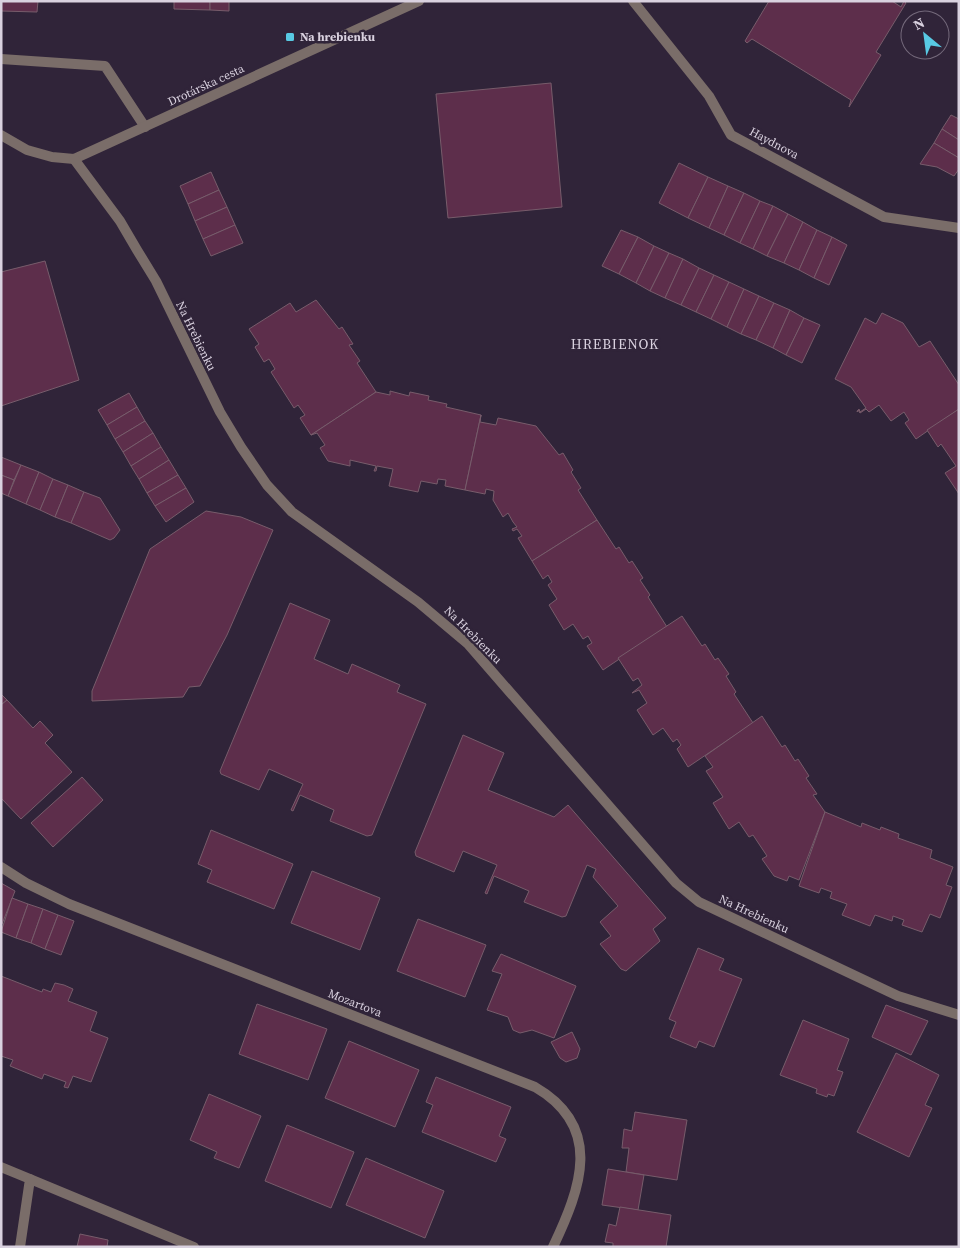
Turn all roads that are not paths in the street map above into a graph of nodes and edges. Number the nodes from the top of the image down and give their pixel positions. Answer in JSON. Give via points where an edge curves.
{"nodes":[{"id":1,"x":418,"y":1,"type":"edge"},
{"id":2,"x":633,"y":1,"type":"edge"},
{"id":3,"x":1,"y":59,"type":"edge"},
{"id":4,"x":145,"y":127,"type":"junction"},
{"id":5,"x":1,"y":135,"type":"edge"},
{"id":6,"x":74,"y":160,"type":"junction"},
{"id":7,"x":959,"y":228,"type":"edge"},
{"id":8,"x":1,"y":867,"type":"edge"},
{"id":9,"x":959,"y":1015,"type":"edge"},
{"id":10,"x":1,"y":1167,"type":"edge"},
{"id":11,"x":30,"y":1178,"type":"junction"},
{"id":12,"x":20,"y":1247,"type":"edge"},
{"id":13,"x":194,"y":1247,"type":"edge"},
{"id":14,"x":553,"y":1247,"type":"edge"}],
"edges":[{"from":1,"to":4,"type":"street","name":"Drotárska cesta"},
{"from":2,"to":7,"type":"street","name":"Haydnova","via":[[709,96],[730,135],[884,217]]},
{"from":3,"to":4,"type":"street","via":[[105,66]]},
{"from":4,"to":6,"type":"street","name":"Drotárska cesta"},
{"from":5,"to":6,"type":"street","via":[[27,150]]},
{"from":6,"to":9,"type":"street","name":"Na Hrebienku","via":[[138,250],[220,412],[267,485],[292,512],[430,610],[468,644],[676,883],[699,902],[898,996]]},
{"from":8,"to":14,"type":"street","name":"Mozartova","via":[[69,904],[535,1087],[555,1100],[573,1127],[581,1160],[579,1185]]},
{"from":10,"to":11,"type":"street"},
{"from":11,"to":12,"type":"street"},
{"from":11,"to":13,"type":"street"}]}
